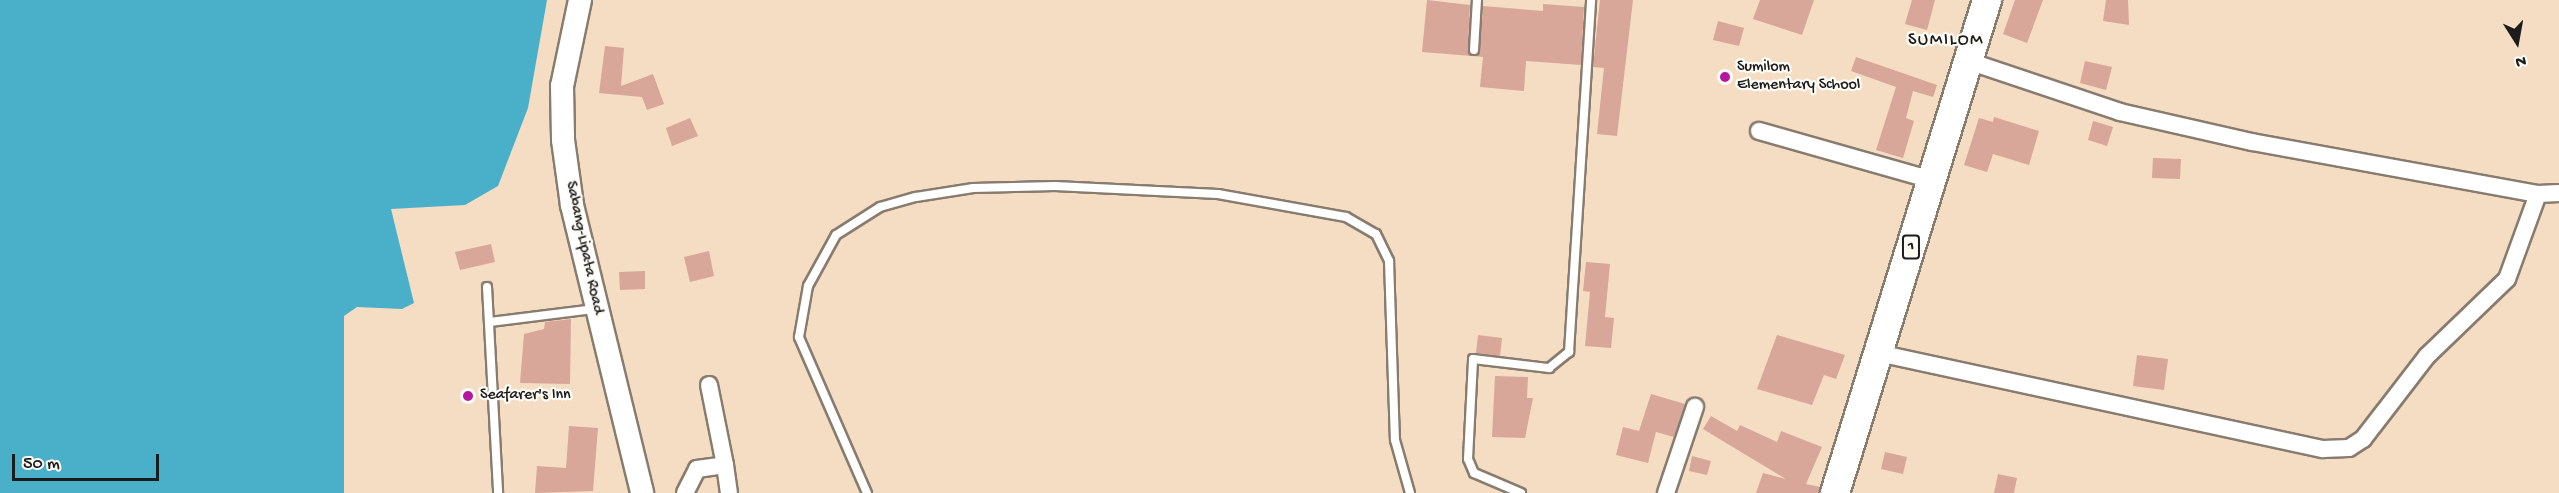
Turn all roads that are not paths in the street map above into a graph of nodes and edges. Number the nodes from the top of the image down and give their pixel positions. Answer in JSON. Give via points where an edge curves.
{"nodes":[{"id":1,"x":580,"y":0,"type":"edge"},
{"id":2,"x":1477,"y":0,"type":"edge"},
{"id":3,"x":1591,"y":0,"type":"edge"},
{"id":4,"x":1988,"y":0,"type":"edge"},
{"id":5,"x":1474,"y":50,"type":"dead end"},
{"id":6,"x":1968,"y":62,"type":"junction"},
{"id":7,"x":1759,"y":130,"type":"dead end"},
{"id":8,"x":1932,"y":180,"type":"junction"},
{"id":9,"x":2559,"y":193,"type":"edge"},
{"id":10,"x":2538,"y":194,"type":"junction"},
{"id":11,"x":487,"y":287,"type":"dead end"},
{"id":12,"x":596,"y":309,"type":"junction"},
{"id":13,"x":490,"y":322,"type":"junction"},
{"id":14,"x":1878,"y":353,"type":"junction"},
{"id":15,"x":709,"y":385,"type":"dead end"},
{"id":16,"x":1695,"y":407,"type":"dead end"},
{"id":17,"x":724,"y":465,"type":"junction"},
{"id":18,"x":498,"y":493,"type":"edge"},
{"id":19,"x":642,"y":493,"type":"edge"},
{"id":20,"x":685,"y":493,"type":"edge"},
{"id":21,"x":729,"y":493,"type":"edge"},
{"id":22,"x":867,"y":493,"type":"edge"},
{"id":23,"x":1410,"y":493,"type":"edge"},
{"id":24,"x":1521,"y":493,"type":"edge"},
{"id":25,"x":1666,"y":493,"type":"edge"},
{"id":26,"x":1835,"y":493,"type":"edge"}],
"edges":[{"from":1,"to":12,"type":"main road","name":"Sabang-Lipata Road","via":[[562,86],[563,140]]},
{"from":2,"to":5,"type":"lane"},
{"from":3,"to":24,"type":"lane","via":[[1569,352],[1549,368],[1473,359],[1468,459],[1474,473]]},
{"from":4,"to":6,"type":"highway","number":"1"},
{"from":6,"to":8,"type":"highway","number":"1"},
{"from":6,"to":10,"type":"street","via":[[2120,112]]},
{"from":7,"to":8,"type":"street"},
{"from":8,"to":14,"type":"highway","number":"1"},
{"from":9,"to":10,"type":"street"},
{"from":10,"to":14,"type":"street","via":[[2507,279],[2427,356],[2363,439],[2349,448],[2324,449]]},
{"from":11,"to":13,"type":"lane"},
{"from":12,"to":13,"type":"lane"},
{"from":12,"to":19,"type":"main road","name":"Sabang-Lipata Road"},
{"from":13,"to":18,"type":"lane"},
{"from":14,"to":26,"type":"highway","number":"1"},
{"from":15,"to":17,"type":"street"},
{"from":16,"to":25,"type":"street"},
{"from":17,"to":20,"type":"street","via":[[697,469]]},
{"from":17,"to":21,"type":"street"},
{"from":22,"to":23,"type":"lane","via":[[799,337],[808,286],[836,235],[880,207],[916,196],[1055,186],[1218,194],[1346,217],[1376,234],[1389,261],[1395,440]]}]}
